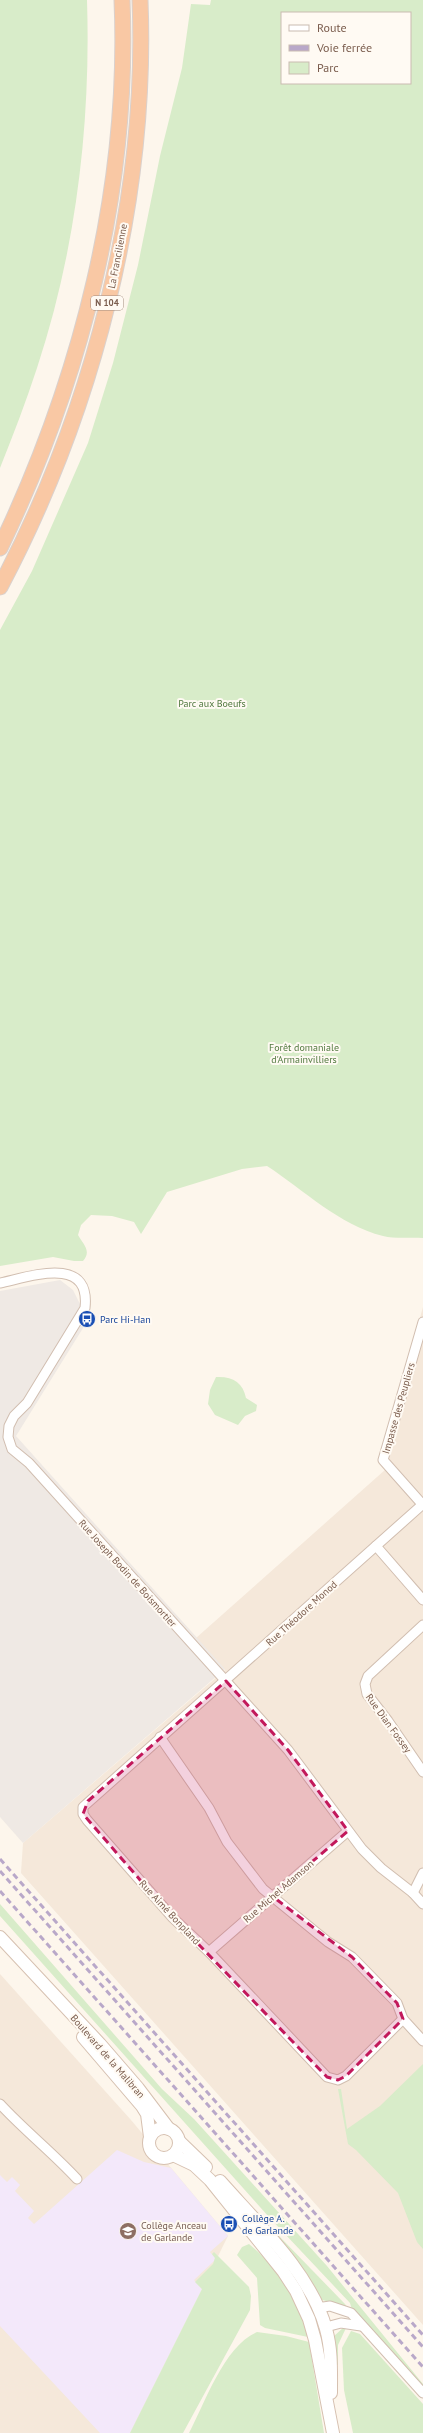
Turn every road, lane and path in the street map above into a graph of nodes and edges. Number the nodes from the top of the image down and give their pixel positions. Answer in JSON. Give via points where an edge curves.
{"nodes":[{"id":1,"x":122,"y":0,"type":"edge"},
{"id":2,"x":140,"y":0,"type":"edge"},
{"id":3,"x":0,"y":548,"type":"edge"},
{"id":4,"x":0,"y":587,"type":"edge"},
{"id":5,"x":0,"y":1283,"type":"edge"},
{"id":6,"x":423,"y":1322,"type":"edge"},
{"id":7,"x":423,"y":1504,"type":"edge"},
{"id":8,"x":376,"y":1546,"type":"junction"},
{"id":9,"x":423,"y":1600,"type":"edge"},
{"id":10,"x":423,"y":1625,"type":"edge"},
{"id":11,"x":226,"y":1681,"type":"junction"},
{"id":12,"x":160,"y":1737,"type":"junction"},
{"id":13,"x":423,"y":1772,"type":"edge"},
{"id":14,"x":348,"y":1831,"type":"junction"},
{"id":15,"x":423,"y":1873,"type":"edge"},
{"id":16,"x":413,"y":1893,"type":"junction"},
{"id":17,"x":272,"y":1896,"type":"junction"},
{"id":18,"x":423,"y":1904,"type":"edge"},
{"id":19,"x":0,"y":1937,"type":"edge"},
{"id":20,"x":209,"y":1952,"type":"junction"},
{"id":21,"x":44,"y":1985,"type":"junction"},
{"id":22,"x":402,"y":2019,"type":"junction"},
{"id":23,"x":423,"y":2041,"type":"edge"},
{"id":24,"x":0,"y":2104,"type":"edge"},
{"id":25,"x":169,"y":2129,"type":"junction"},
{"id":26,"x":150,"y":2137,"type":"junction"},
{"id":27,"x":179,"y":2141,"type":"junction"},
{"id":28,"x":173,"y":2155,"type":"junction"},
{"id":29,"x":77,"y":2179,"type":"dead end"},
{"id":30,"x":313,"y":2314,"type":"junction"},
{"id":31,"x":361,"y":2326,"type":"junction"},
{"id":32,"x":326,"y":2327,"type":"junction"},
{"id":33,"x":423,"y":2393,"type":"edge"},
{"id":34,"x":331,"y":2416,"type":"junction"},
{"id":35,"x":333,"y":2433,"type":"edge"}],
"edges":[{"from":1,"to":3,"type":"highway","name":"La Francilienne","number":"N 104","via":[[120,110],[107,212],[95,278],[82,331],[53,425]]},
{"from":2,"to":4,"type":"highway","name":"La Francilienne","number":"N 104","via":[[140,50],[133,156],[112,282],[99,336],[69,431],[31,525]]},
{"from":5,"to":11,"type":"street","name":"Rue Joseph Bodin de Boismortier","via":[[55,1272],[64,1273],[74,1278],[82,1287],[86,1298],[85,1308],[27,1403],[14,1416],[9,1426],[8,1437],[12,1448],[29,1463]]},
{"from":6,"to":7,"type":"street","name":"Impasse des Peupliers","via":[[384,1460]]},
{"from":7,"to":8,"type":"street","name":"Rue Théodore Monod"},
{"from":8,"to":9,"type":"street"},
{"from":8,"to":11,"type":"street","name":"Rue Théodore Monod"},
{"from":10,"to":13,"type":"street","name":"Rue Dian Fossey","via":[[368,1676],[364,1684],[367,1694]]},
{"from":11,"to":12,"type":"street","name":"Rue Aimé Bonpland"},
{"from":11,"to":14,"type":"street","name":"Rue Joseph Bodin de Boismortier","via":[[288,1750]]},
{"from":12,"to":17,"type":"street","via":[[209,1808],[227,1842],[263,1889]]},
{"from":12,"to":20,"type":"street","name":"Rue Aimé Bonpland","via":[[88,1801],[83,1807],[83,1814],[173,1918]]},
{"from":14,"to":16,"type":"street","name":"Rue Joseph Bodin de Boismortier","via":[[381,1868]]},
{"from":14,"to":17,"type":"street","name":"Rue Michel Adamson"},
{"from":15,"to":16,"type":"street"},
{"from":16,"to":18,"type":"street","name":"Rue Joseph Bodin de Boismortier"},
{"from":17,"to":20,"type":"street","name":"Rue Michel Adamson"},
{"from":17,"to":22,"type":"street","via":[[328,1942],[352,1957],[397,2003]]},
{"from":19,"to":21,"type":"main road","name":"Boulevard de la Malibran"},
{"from":20,"to":22,"type":"street","name":"Rue Aimé Bonpland","via":[[332,2079],[346,2076]]},
{"from":21,"to":25,"type":"main road","name":"Boulevard de la Malibran","via":[[128,2077]]},
{"from":21,"to":26,"type":"main road","name":"Boulevard de la Malibran","via":[[94,2051],[142,2106],[149,2122]]},
{"from":22,"to":23,"type":"street"},
{"from":24,"to":29,"type":"street"},
{"from":25,"to":26,"type":"main road","via":[[160,2128]]},
{"from":25,"to":27,"type":"main road","via":[[176,2133]]},
{"from":26,"to":28,"type":"main road","via":[[149,2147],[154,2155],[164,2158]]},
{"from":27,"to":28,"type":"main road","via":[[178,2149]]},
{"from":27,"to":30,"type":"main road","via":[[215,2175],[270,2238],[306,2285]]},
{"from":28,"to":30,"type":"main road","via":[[194,2165],[210,2180],[282,2271],[299,2287]]},
{"from":30,"to":31,"type":"street","via":[[330,2306],[340,2308],[350,2313]]},
{"from":30,"to":32,"type":"main road","via":[[318,2324]]},
{"from":30,"to":34,"type":"main road"},
{"from":31,"to":32,"type":"street","via":[[341,2323]]},
{"from":31,"to":33,"type":"street"},
{"from":32,"to":34,"type":"main road","via":[[331,2370]]},
{"from":34,"to":35,"type":"main road"}]}
